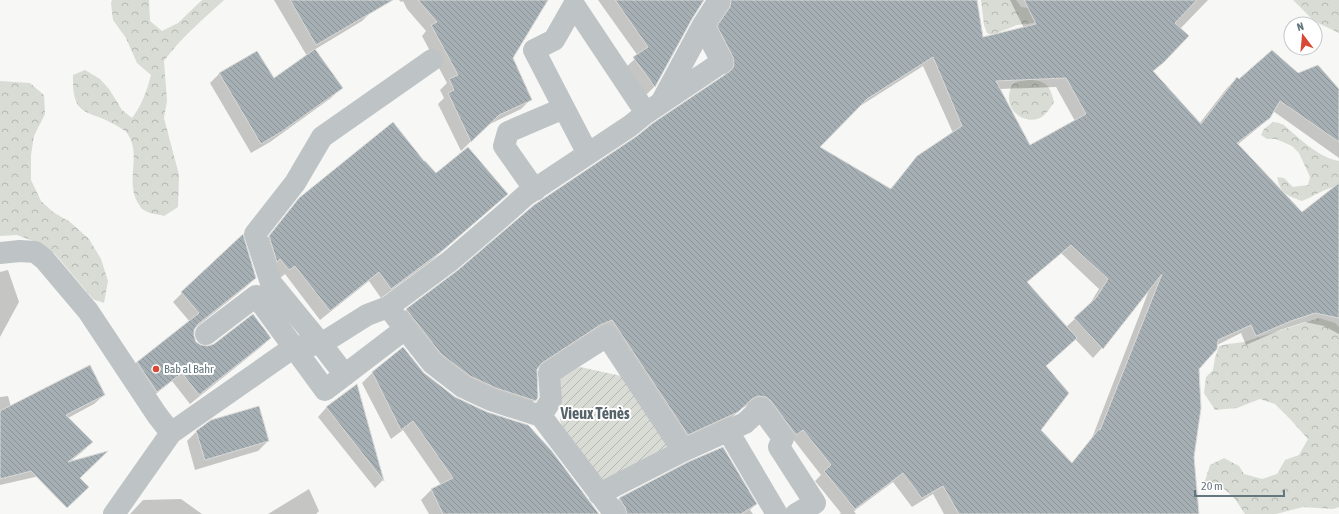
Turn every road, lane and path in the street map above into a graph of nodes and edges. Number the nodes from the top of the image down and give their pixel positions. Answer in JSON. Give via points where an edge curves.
{"nodes":[{"id":1,"x":719,"y":0,"type":"edge"},
{"id":2,"x":703,"y":25,"type":"junction"},
{"id":3,"x":432,"y":60,"type":"dead end"},
{"id":4,"x":564,"y":108,"type":"junction"},
{"id":5,"x":654,"y":108,"type":"junction"},
{"id":6,"x":588,"y":154,"type":"junction"},
{"id":7,"x":535,"y":190,"type":"junction"},
{"id":8,"x":0,"y":253,"type":"edge"},
{"id":9,"x":264,"y":289,"type":"junction"},
{"id":10,"x":388,"y":307,"type":"junction"},
{"id":11,"x":405,"y":330,"type":"junction"},
{"id":12,"x":206,"y":334,"type":"dead end"},
{"id":13,"x":321,"y":344,"type":"junction"},
{"id":14,"x":294,"y":347,"type":"junction"},
{"id":15,"x":345,"y":375,"type":"junction"},
{"id":16,"x":541,"y":416,"type":"junction"},
{"id":17,"x":728,"y":431,"type":"junction"},
{"id":18,"x":171,"y":433,"type":"junction"},
{"id":19,"x":683,"y":451,"type":"junction"},
{"id":20,"x":599,"y":494,"type":"junction"},
{"id":21,"x":114,"y":514,"type":"edge"},
{"id":22,"x":615,"y":514,"type":"edge"},
{"id":23,"x":777,"y":514,"type":"edge"},
{"id":24,"x":796,"y":514,"type":"edge"}],
"edges":[{"from":1,"to":2,"type":"street"},
{"from":2,"to":5,"type":"street"},
{"from":2,"to":5,"type":"street","via":[[722,62]]},
{"from":3,"to":9,"type":"street","via":[[322,138],[295,183],[255,234]]},
{"from":4,"to":5,"type":"street","via":[[534,50],[554,40],[574,5]]},
{"from":4,"to":6,"type":"street"},
{"from":4,"to":7,"type":"street","via":[[508,132],[504,146]]},
{"from":5,"to":6,"type":"street"},
{"from":6,"to":7,"type":"street"},
{"from":7,"to":10,"type":"street","via":[[450,261]]},
{"from":8,"to":18,"type":"street","via":[[35,252],[44,259],[88,311]]},
{"from":9,"to":12,"type":"street"},
{"from":9,"to":13,"type":"street"},
{"from":9,"to":14,"type":"street"},
{"from":10,"to":11,"type":"street"},
{"from":10,"to":13,"type":"street","via":[[367,315]]},
{"from":11,"to":15,"type":"street"},
{"from":11,"to":16,"type":"street","via":[[432,363],[464,387],[491,400]]},
{"from":13,"to":14,"type":"street"},
{"from":13,"to":15,"type":"street"},
{"from":14,"to":15,"type":"street","via":[[325,390]]},
{"from":14,"to":18,"type":"street"},
{"from":16,"to":19,"type":"street","via":[[551,400],[549,373],[607,336]]},
{"from":16,"to":20,"type":"street"},
{"from":17,"to":19,"type":"street"},
{"from":17,"to":23,"type":"street"},
{"from":17,"to":24,"type":"street","via":[[745,422],[762,408],[783,438],[779,447],[815,503]]},
{"from":18,"to":21,"type":"street"},
{"from":19,"to":20,"type":"street"},
{"from":20,"to":22,"type":"street"}]}
